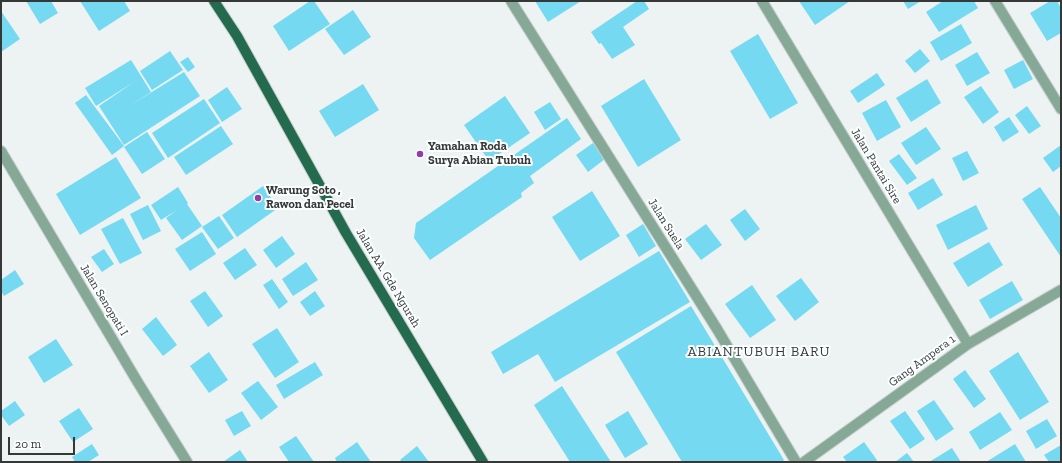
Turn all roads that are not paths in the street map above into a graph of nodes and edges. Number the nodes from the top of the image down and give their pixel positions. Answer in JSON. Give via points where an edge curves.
{"nodes":[{"id":1,"x":214,"y":1,"type":"edge"},
{"id":2,"x":511,"y":1,"type":"edge"},
{"id":3,"x":762,"y":1,"type":"edge"},
{"id":4,"x":995,"y":1,"type":"edge"},
{"id":5,"x":1061,"y":109,"type":"edge"},
{"id":6,"x":1,"y":151,"type":"edge"},
{"id":7,"x":1061,"y":290,"type":"edge"},
{"id":8,"x":968,"y":344,"type":"junction"},
{"id":9,"x":187,"y":462,"type":"edge"},
{"id":10,"x":483,"y":462,"type":"edge"},
{"id":11,"x":796,"y":462,"type":"edge"},
{"id":12,"x":804,"y":462,"type":"edge"}],
"edges":[{"from":1,"to":10,"type":"main road","name":"Jalan AA. Gde Ngurah","via":[[237,36],[346,233]]},
{"from":2,"to":11,"type":"street","name":"Jalan Suela","via":[[717,329]]},
{"from":3,"to":8,"type":"street","name":"Jalan Pantai Sire"},
{"from":4,"to":5,"type":"street"},
{"from":6,"to":9,"type":"street","name":"Jalan Senopati I"},
{"from":7,"to":8,"type":"street","name":"Gang Ampera 1"},
{"from":8,"to":12,"type":"street","name":"Gang Ampera 1"}]}
